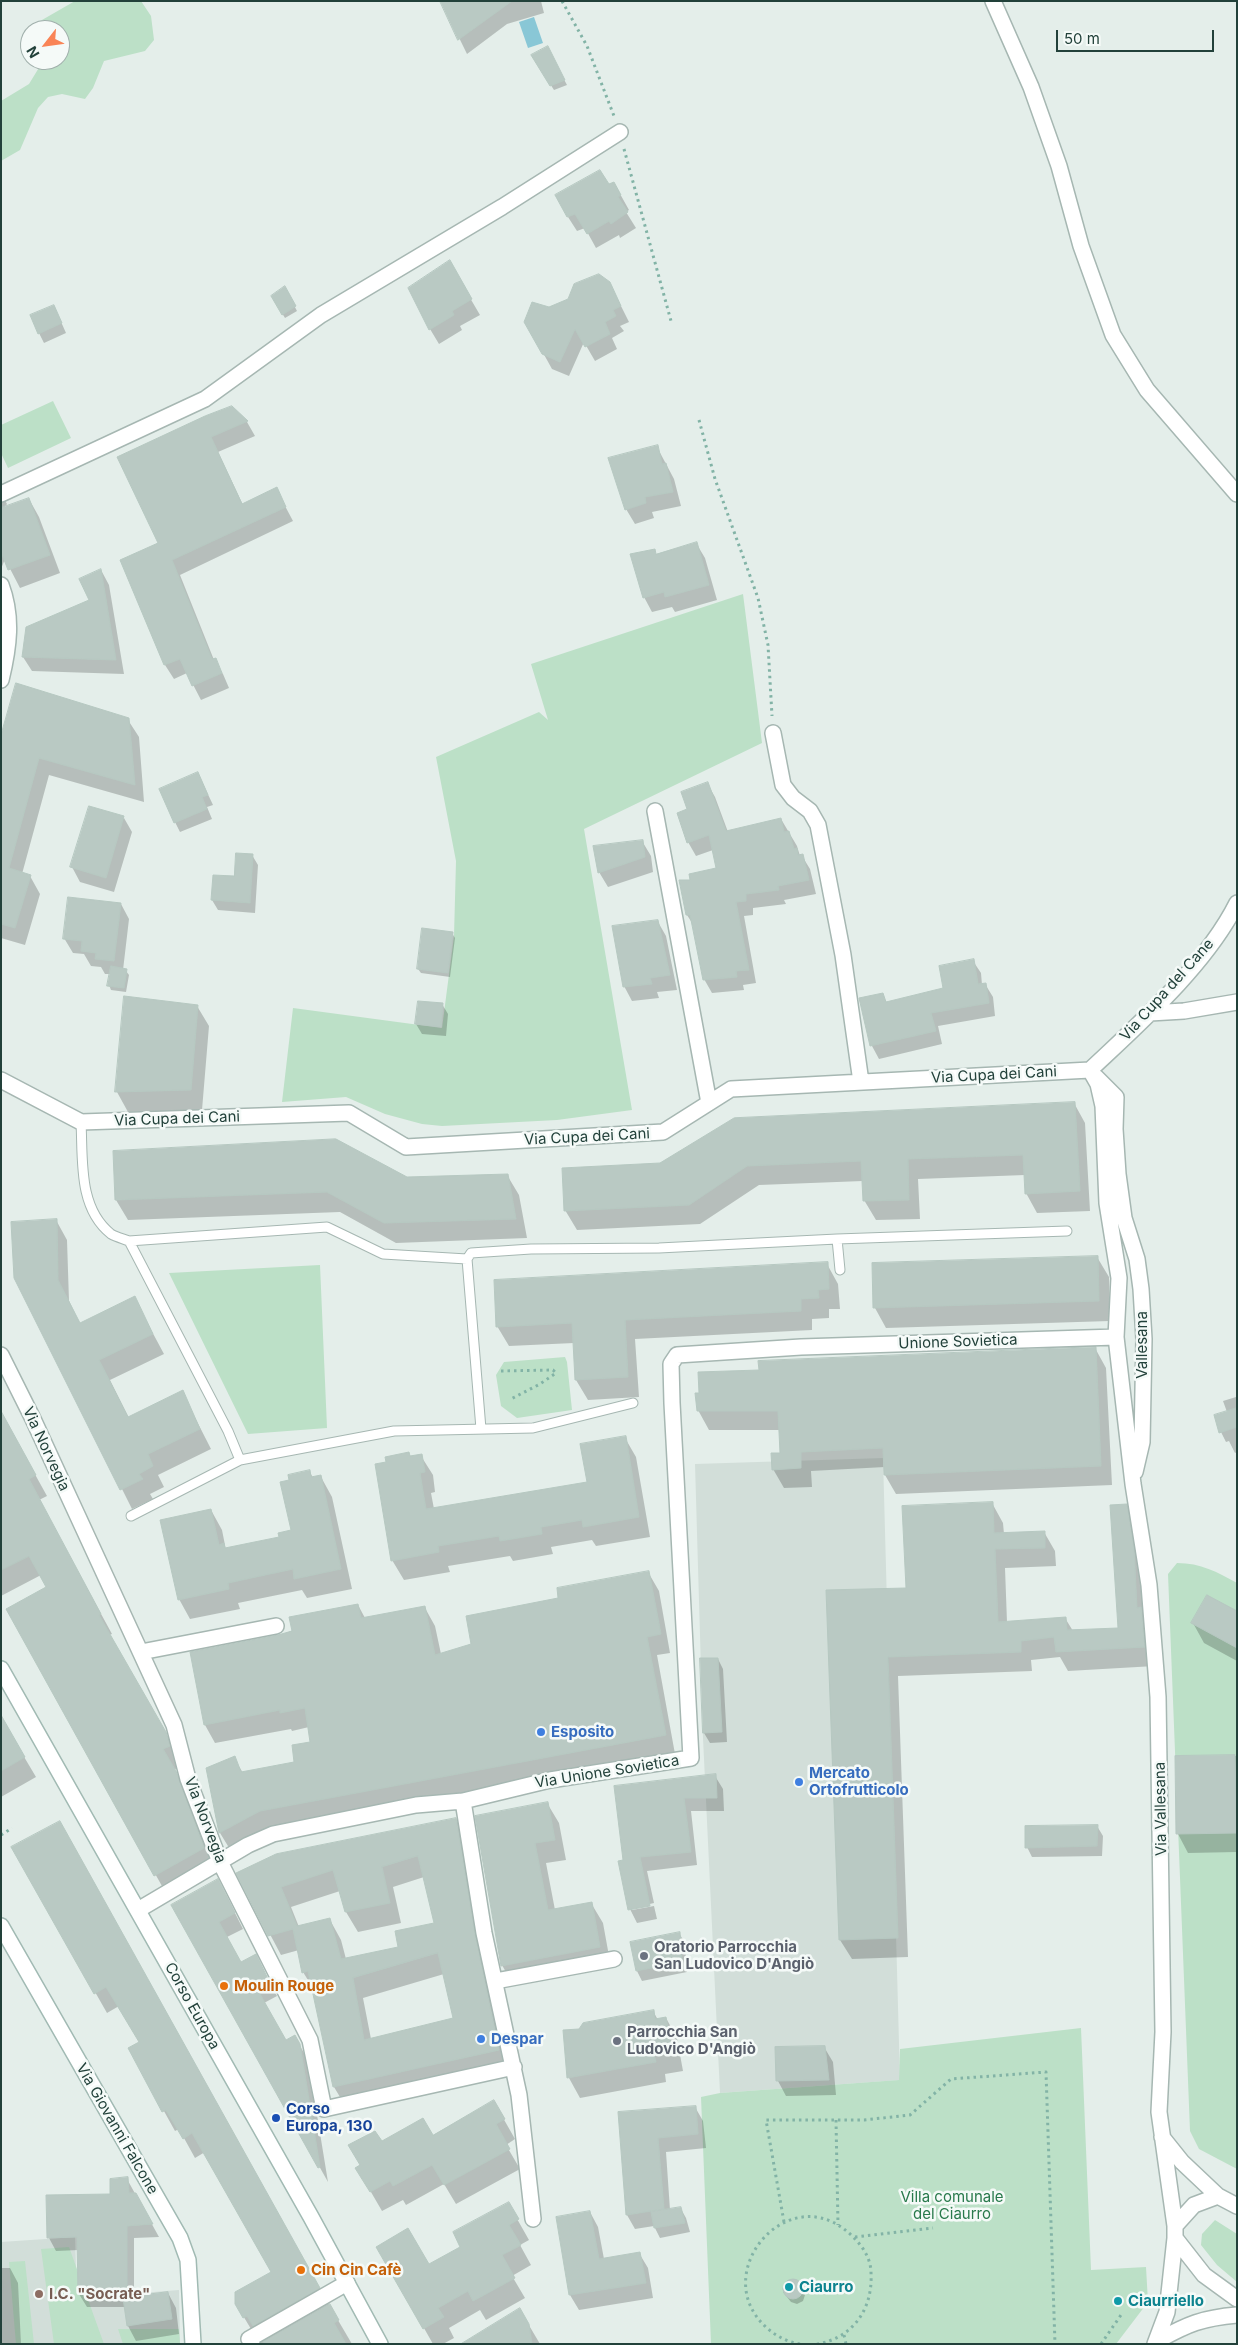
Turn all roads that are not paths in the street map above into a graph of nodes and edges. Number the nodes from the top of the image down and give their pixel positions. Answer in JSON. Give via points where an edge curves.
{"nodes":[{"id":1,"x":993,"y":1,"type":"edge"},
{"id":2,"x":620,"y":132,"type":"road end"},
{"id":3,"x":1,"y":494,"type":"edge"},
{"id":4,"x":1237,"y":494,"type":"edge"},
{"id":5,"x":1,"y":585,"type":"edge"},
{"id":6,"x":1,"y":680,"type":"edge"},
{"id":7,"x":773,"y":733,"type":"road end"},
{"id":8,"x":655,"y":811,"type":"dead end"},
{"id":9,"x":1237,"y":903,"type":"edge"},
{"id":10,"x":1237,"y":1002,"type":"edge"},
{"id":11,"x":1150,"y":1013,"type":"junction"},
{"id":12,"x":1090,"y":1070,"type":"junction"},
{"id":13,"x":1,"y":1080,"type":"edge"},
{"id":14,"x":861,"y":1082,"type":"junction"},
{"id":15,"x":709,"y":1103,"type":"junction"},
{"id":16,"x":81,"y":1122,"type":"junction"},
{"id":17,"x":1066,"y":1231,"type":"dead end"},
{"id":18,"x":837,"y":1239,"type":"junction"},
{"id":19,"x":129,"y":1241,"type":"junction"},
{"id":20,"x":467,"y":1259,"type":"junction"},
{"id":21,"x":840,"y":1270,"type":"dead end"},
{"id":22,"x":1116,"y":1336,"type":"junction"},
{"id":23,"x":801,"y":1347,"type":"joint"},
{"id":24,"x":1,"y":1354,"type":"edge"},
{"id":25,"x":633,"y":1403,"type":"dead end"},
{"id":26,"x":481,"y":1430,"type":"junction"},
{"id":27,"x":240,"y":1460,"type":"junction"},
{"id":28,"x":1133,"y":1484,"type":"junction"},
{"id":29,"x":131,"y":1516,"type":"dead end"},
{"id":30,"x":276,"y":1626,"type":"dead end"},
{"id":31,"x":141,"y":1652,"type":"junction"},
{"id":32,"x":1,"y":1670,"type":"edge"},
{"id":33,"x":463,"y":1801,"type":"junction"},
{"id":34,"x":220,"y":1862,"type":"junction"},
{"id":35,"x":138,"y":1910,"type":"junction"},
{"id":36,"x":1,"y":1926,"type":"edge"},
{"id":37,"x":614,"y":1959,"type":"dead end"},
{"id":38,"x":495,"y":1981,"type":"junction"},
{"id":39,"x":514,"y":2067,"type":"junction"},
{"id":40,"x":1162,"y":2136,"type":"junction"},
{"id":41,"x":1218,"y":2196,"type":"junction"},
{"id":42,"x":1237,"y":2206,"type":"edge"},
{"id":43,"x":533,"y":2219,"type":"dead end"},
{"id":44,"x":1175,"y":2232,"type":"junction"},
{"id":45,"x":347,"y":2283,"type":"junction"},
{"id":46,"x":1237,"y":2299,"type":"edge"},
{"id":47,"x":1237,"y":2315,"type":"edge"},
{"id":48,"x":1156,"y":2342,"type":"edge"},
{"id":49,"x":193,"y":2344,"type":"edge"},
{"id":50,"x":252,"y":2344,"type":"edge"},
{"id":51,"x":380,"y":2344,"type":"edge"}],
"edges":[{"from":1,"to":4,"type":"street","via":[[1031,87],[1059,166],[1081,246],[1113,334],[1147,390]]},
{"from":2,"to":3,"type":"street","via":[[321,315],[205,399]]},
{"from":5,"to":6,"type":"street","via":[[8,603],[9,638]]},
{"from":7,"to":14,"type":"street","via":[[783,785],[810,811],[818,825],[843,955]]},
{"from":8,"to":15,"type":"street"},
{"from":9,"to":11,"type":"street","name":"Via Cupa del Cane","via":[[1208,946]]},
{"from":10,"to":11,"type":"street"},
{"from":11,"to":12,"type":"street","name":"Via Cupa del Cane"},
{"from":12,"to":14,"type":"street","name":"Via Cupa dei Cani"},
{"from":12,"to":22,"type":"street","via":[[1098,1084],[1103,1106],[1107,1203],[1119,1278]]},
{"from":12,"to":28,"type":"street","name":"Vallesana","via":[[1116,1097],[1118,1174],[1124,1218],[1137,1258],[1141,1289],[1144,1339],[1142,1442]]},
{"from":13,"to":16,"type":"street","name":"Via Cupa dei Cani"},
{"from":14,"to":15,"type":"street","name":"Via Cupa dei Cani","via":[[731,1089]]},
{"from":15,"to":16,"type":"street","name":"Via Cupa dei Cani","via":[[663,1132],[406,1147],[348,1113]]},
{"from":16,"to":19,"type":"lane","via":[[86,1194],[96,1217],[112,1234]]},
{"from":17,"to":18,"type":"lane"},
{"from":18,"to":20,"type":"lane","via":[[471,1253]]},
{"from":18,"to":21,"type":"lane"},
{"from":19,"to":20,"type":"lane","via":[[327,1227],[383,1254]]},
{"from":19,"to":27,"type":"lane"},
{"from":20,"to":26,"type":"lane"},
{"from":22,"to":23,"type":"street","name":"Unione Sovietica"},
{"from":22,"to":28,"type":"street","name":"Vallesana"},
{"from":23,"to":33,"type":"street","name":"Via Unione Sovietica","via":[[677,1355],[670,1364],[691,1758],[550,1780]]},
{"from":24,"to":31,"type":"street","name":"Via Norvegia"},
{"from":25,"to":26,"type":"lane","via":[[533,1428]]},
{"from":26,"to":27,"type":"lane","via":[[394,1432]]},
{"from":27,"to":29,"type":"lane"},
{"from":28,"to":40,"type":"street","name":"Via Vallesana","via":[[1149,1585],[1158,1697],[1164,2032],[1159,2112]]},
{"from":30,"to":31,"type":"street"},
{"from":31,"to":34,"type":"street","name":"Via Norvegia","via":[[174,1725],[188,1779]]},
{"from":32,"to":35,"type":"street","name":"Corso Europa"},
{"from":33,"to":34,"type":"street","name":"Via Unione Sovietica","via":[[416,1805],[273,1834]]},
{"from":33,"to":38,"type":"street"},
{"from":34,"to":35,"type":"street","name":"Via Unione Sovietica"},
{"from":34,"to":39,"type":"street","name":"Via Norvegia","via":[[310,2040],[324,2109]]},
{"from":35,"to":45,"type":"street","name":"Corso Europa"},
{"from":36,"to":49,"type":"street","name":"Via Giovanni Falcone","via":[[180,2238],[188,2260]]},
{"from":37,"to":38,"type":"street"},
{"from":38,"to":39,"type":"street"},
{"from":39,"to":43,"type":"street"},
{"from":40,"to":41,"type":"street","via":[[1182,2162]]},
{"from":40,"to":44,"type":"street","name":"Via Vallesana"},
{"from":41,"to":42,"type":"street"},
{"from":41,"to":44,"type":"street","via":[[1194,2205]]},
{"from":44,"to":46,"type":"street","via":[[1204,2275]]},
{"from":44,"to":48,"type":"street","name":"Via Vallesana","via":[[1168,2312]]},
{"from":45,"to":50,"type":"street","via":[[249,2339]]},
{"from":45,"to":51,"type":"street","name":"Corso Europa"},
{"from":47,"to":48,"type":"street","via":[[1190,2323]]}]}
